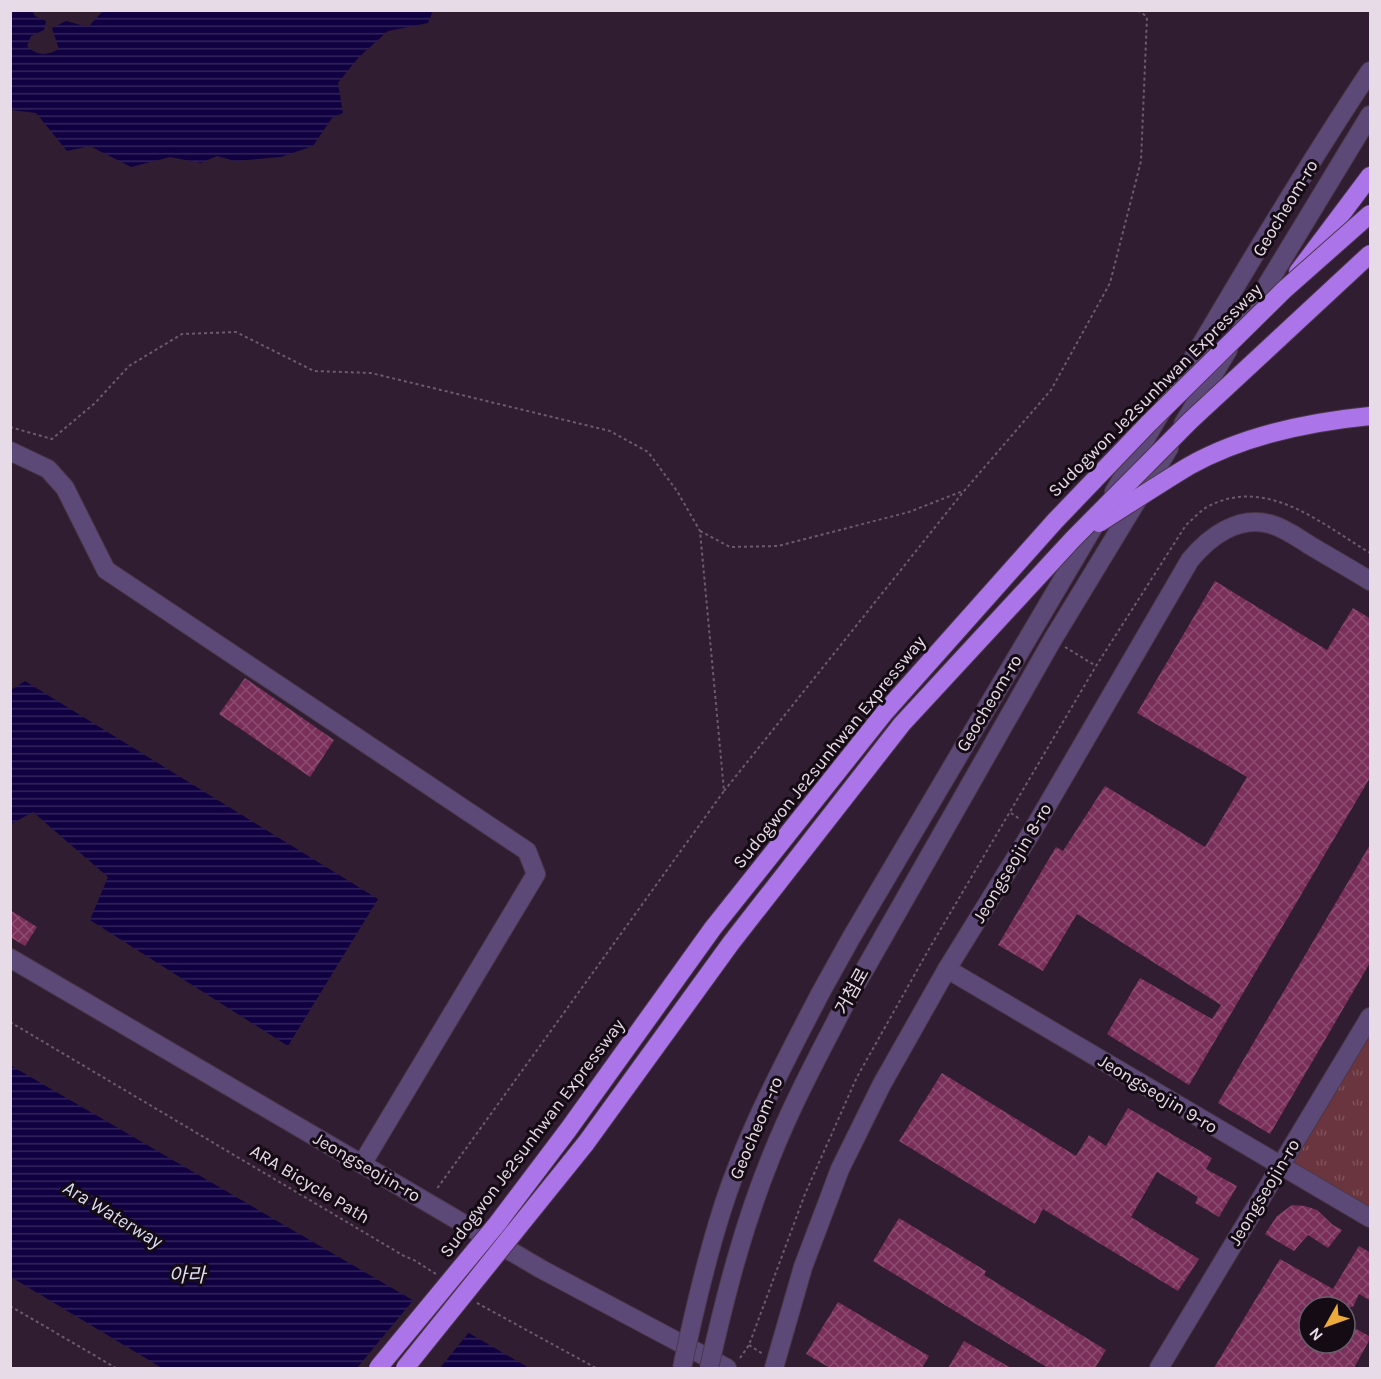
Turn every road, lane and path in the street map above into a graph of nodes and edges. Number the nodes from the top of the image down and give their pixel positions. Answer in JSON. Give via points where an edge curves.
{"nodes":[{"id":1,"x":1138,"y":10,"type":"edge"},
{"id":2,"x":1371,"y":71,"type":"edge"},
{"id":3,"x":1371,"y":115,"type":"edge"},
{"id":4,"x":1371,"y":176,"type":"edge"},
{"id":5,"x":1371,"y":214,"type":"edge"},
{"id":6,"x":1371,"y":254,"type":"edge"},
{"id":7,"x":1284,"y":290,"type":"junction"},
{"id":8,"x":1371,"y":416,"type":"edge"},
{"id":9,"x":10,"y":428,"type":"edge"},
{"id":10,"x":10,"y":451,"type":"edge"},
{"id":11,"x":964,"y":491,"type":"junction"},
{"id":12,"x":699,"y":531,"type":"junction"},
{"id":13,"x":1072,"y":540,"type":"junction"},
{"id":14,"x":1371,"y":581,"type":"edge"},
{"id":15,"x":1053,"y":639,"type":"junction"},
{"id":16,"x":1096,"y":666,"type":"dead end"},
{"id":17,"x":724,"y":791,"type":"junction"},
{"id":18,"x":10,"y":958,"type":"edge"},
{"id":19,"x":947,"y":969,"type":"junction"},
{"id":20,"x":1371,"y":1017,"type":"edge"},
{"id":21,"x":10,"y":1022,"type":"edge"},
{"id":22,"x":362,"y":1164,"type":"junction"},
{"id":23,"x":1280,"y":1166,"type":"junction"},
{"id":24,"x":427,"y":1202,"type":"junction"},
{"id":25,"x":1371,"y":1218,"type":"edge"},
{"id":26,"x":436,"y":1275,"type":"dead end"},
{"id":27,"x":477,"y":1303,"type":"dead end"},
{"id":28,"x":10,"y":1306,"type":"edge"},
{"id":29,"x":116,"y":1368,"type":"edge"},
{"id":30,"x":378,"y":1368,"type":"edge"},
{"id":31,"x":405,"y":1368,"type":"edge"},
{"id":32,"x":596,"y":1368,"type":"edge"},
{"id":33,"x":682,"y":1368,"type":"edge"},
{"id":34,"x":709,"y":1368,"type":"edge"},
{"id":35,"x":727,"y":1368,"type":"edge"},
{"id":36,"x":774,"y":1368,"type":"edge"},
{"id":37,"x":1159,"y":1368,"type":"edge"}],
"edges":[{"from":1,"to":11,"type":"path","via":[[1147,17],[1141,161],[1110,283],[1051,390]]},
{"from":2,"to":33,"type":"street","name":"Geocheom-ro","bridge":true,"via":[[1227,303],[821,992],[749,1138],[721,1211],[698,1290]]},
{"from":3,"to":15,"type":"street","name":"Geocheom-ro"},
{"from":4,"to":7,"type":"highway","bridge":true},
{"from":5,"to":7,"type":"highway","name":"Sudogwon Je2sunhwan Expressway","bridge":true},
{"from":6,"to":13,"type":"highway","bridge":true,"via":[[1190,421]]},
{"from":7,"to":30,"type":"highway","name":"Sudogwon Je2sunhwan Expressway","bridge":true,"via":[[1054,521],[885,712],[713,928],[497,1224]]},
{"from":8,"to":13,"type":"highway","bridge":true,"via":[[1332,420],[1239,443],[1191,466]]},
{"from":9,"to":12,"type":"path","via":[[52,440],[95,403],[129,366],[182,334],[236,332],[314,371],[371,373],[610,431],[648,452],[677,490]]},
{"from":10,"to":22,"type":"street","via":[[48,469],[65,488],[106,570],[526,851],[536,874],[529,889]]},
{"from":11,"to":12,"type":"path","via":[[909,512],[778,546],[730,547]]},
{"from":11,"to":17,"type":"path"},
{"from":12,"to":17,"type":"path"},
{"from":13,"to":31,"type":"highway","bridge":true,"via":[[902,724],[731,943],[586,1143]]},
{"from":14,"to":19,"type":"street","name":"Jeongseojin 8-ro","via":[[1269,524],[1254,522],[1228,528],[1203,545],[1190,560]]},
{"from":15,"to":16,"type":"path"},
{"from":15,"to":34,"type":"street","name":"거첨로","bridge":true,"via":[[799,1092],[746,1224]]},
{"from":17,"to":24,"type":"path"},
{"from":18,"to":22,"type":"street","name":"Jeongseojin-ro"},
{"from":19,"to":23,"type":"street","name":"Jeongseojin 9-ro"},
{"from":19,"to":36,"type":"street","name":"Jeongseojin 8-ro","via":[[882,1084],[840,1169],[803,1267]]},
{"from":20,"to":23,"type":"street","name":"Jeongseojin-ro"},
{"from":21,"to":26,"type":"path","name":"ARA Bicycle Path"},
{"from":22,"to":24,"type":"street","name":"Jeongseojin-ro"},
{"from":23,"to":25,"type":"street","name":"Jeongseojin 9-ro"},
{"from":23,"to":37,"type":"street","name":"Jeongseojin-ro"},
{"from":24,"to":35,"type":"street","name":"Jeongseojin-ro","via":[[541,1269]]},
{"from":27,"to":32,"type":"path"},
{"from":28,"to":29,"type":"path"}]}
